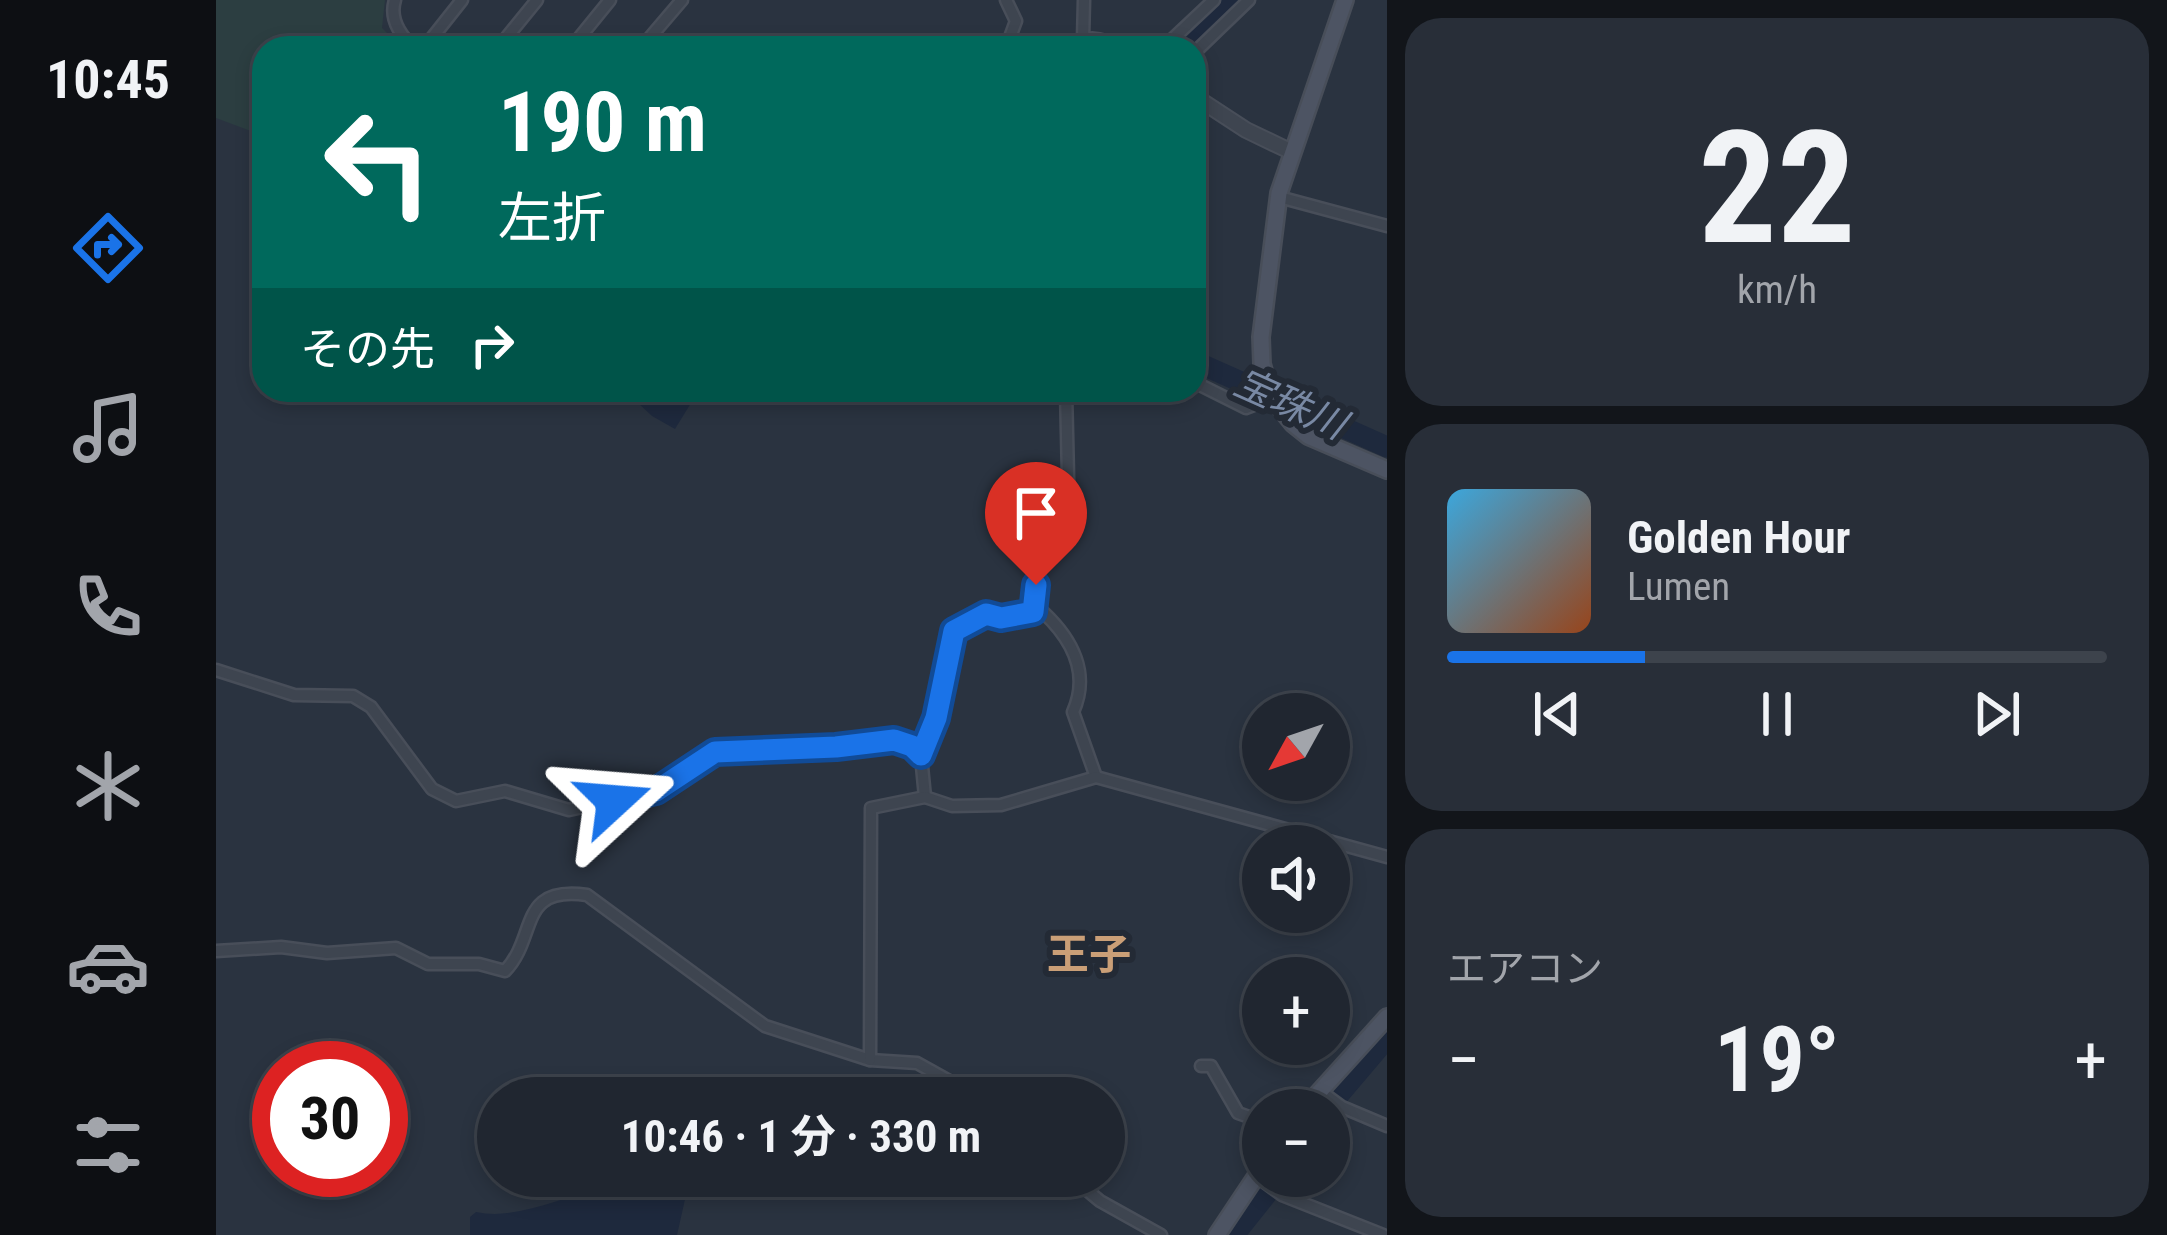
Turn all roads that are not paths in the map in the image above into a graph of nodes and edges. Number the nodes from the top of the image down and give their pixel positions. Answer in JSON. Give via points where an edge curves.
{"nodes":[{"id":1,"x":395,"y":0,"type":"edge"},
{"id":2,"x":462,"y":0,"type":"edge"},
{"id":3,"x":537,"y":0,"type":"edge"},
{"id":4,"x":610,"y":0,"type":"edge"},
{"id":5,"x":682,"y":0,"type":"edge"},
{"id":6,"x":1006,"y":0,"type":"edge"},
{"id":7,"x":1084,"y":0,"type":"edge"},
{"id":8,"x":1249,"y":0,"type":"edge"},
{"id":9,"x":1345,"y":0,"type":"edge"},
{"id":10,"x":1212,"y":2,"type":"edge"},
{"id":11,"x":1238,"y":11,"type":"junction"},
{"id":12,"x":401,"y":36,"type":"edge"},
{"id":13,"x":434,"y":36,"type":"edge"},
{"id":14,"x":508,"y":36,"type":"edge"},
{"id":15,"x":582,"y":36,"type":"edge"},
{"id":16,"x":651,"y":36,"type":"edge"},
{"id":17,"x":1010,"y":36,"type":"edge"},
{"id":18,"x":1083,"y":36,"type":"edge"},
{"id":19,"x":1175,"y":36,"type":"edge"},
{"id":20,"x":1206,"y":42,"type":"edge"},
{"id":21,"x":1206,"y":104,"type":"edge"},
{"id":22,"x":1292,"y":152,"type":"junction"},
{"id":23,"x":1279,"y":197,"type":"junction"},
{"id":24,"x":1387,"y":226,"type":"edge"},
{"id":25,"x":1206,"y":388,"type":"edge"},
{"id":26,"x":1269,"y":400,"type":"junction"},
{"id":27,"x":1066,"y":402,"type":"edge"},
{"id":28,"x":1387,"y":470,"type":"edge"},
{"id":29,"x":1033,"y":612,"type":"junction"},
{"id":30,"x":216,"y":670,"type":"edge"},
{"id":31,"x":921,"y":755,"type":"junction"},
{"id":32,"x":1096,"y":777,"type":"junction"},
{"id":33,"x":925,"y":796,"type":"junction"},
{"id":34,"x":1387,"y":857,"type":"edge"},
{"id":35,"x":216,"y":951,"type":"edge"},
{"id":36,"x":1387,"y":1017,"type":"edge"},
{"id":37,"x":870,"y":1060,"type":"junction"},
{"id":38,"x":1201,"y":1066,"type":"dead end"},
{"id":39,"x":942,"y":1077,"type":"edge"},
{"id":40,"x":1325,"y":1089,"type":"edge"},
{"id":41,"x":1350,"y":1110,"type":"edge"},
{"id":42,"x":1242,"y":1114,"type":"edge"},
{"id":43,"x":1387,"y":1126,"type":"edge"},
{"id":44,"x":1095,"y":1197,"type":"edge"},
{"id":45,"x":1246,"y":1197,"type":"edge"},
{"id":46,"x":1287,"y":1197,"type":"edge"},
{"id":47,"x":1161,"y":1235,"type":"edge"},
{"id":48,"x":1217,"y":1235,"type":"edge"},
{"id":49,"x":1383,"y":1235,"type":"edge"}],
"edges":[{"from":1,"to":12,"type":"street"},
{"from":2,"to":13,"type":"street"},
{"from":3,"to":14,"type":"street"},
{"from":4,"to":15,"type":"street"},
{"from":5,"to":16,"type":"street"},
{"from":6,"to":17,"type":"street","via":[[1016,21]]},
{"from":7,"to":18,"type":"street"},
{"from":8,"to":11,"type":"street"},
{"from":9,"to":22,"type":"main road"},
{"from":10,"to":11,"type":"street"},
{"from":10,"to":19,"type":"street"},
{"from":11,"to":20,"type":"street"},
{"from":21,"to":22,"type":"street"},
{"from":22,"to":23,"type":"main road"},
{"from":23,"to":24,"type":"street"},
{"from":23,"to":26,"type":"main road","via":[[1261,337]]},
{"from":25,"to":26,"type":"street","via":[[1246,408]]},
{"from":26,"to":28,"type":"main road","via":[[1308,436]]},
{"from":27,"to":29,"type":"street","via":[[1069,520],[1048,533]]},
{"from":29,"to":31,"type":"street","via":[[986,614],[954,631]]},
{"from":29,"to":32,"type":"street","via":[[1054,622],[1079,663],[1083,689],[1073,712]]},
{"from":30,"to":31,"type":"street","via":[[294,695],[352,696],[371,707],[432,789],[456,801],[506,790],[569,810],[656,791],[715,752],[894,740]]},
{"from":31,"to":33,"type":"street"},
{"from":32,"to":33,"type":"street","via":[[988,806]]},
{"from":32,"to":34,"type":"street"},
{"from":33,"to":37,"type":"street","via":[[871,808]]},
{"from":35,"to":37,"type":"street","via":[[395,948],[428,964],[505,971],[535,908],[553,895],[587,895],[750,1018]]},
{"from":36,"to":40,"type":"main road"},
{"from":37,"to":39,"type":"street","via":[[916,1063]]},
{"from":38,"to":42,"type":"street","via":[[1211,1066]]},
{"from":41,"to":43,"type":"street"},
{"from":44,"to":47,"type":"street"},
{"from":45,"to":48,"type":"main road"},
{"from":46,"to":49,"type":"street"}]}
